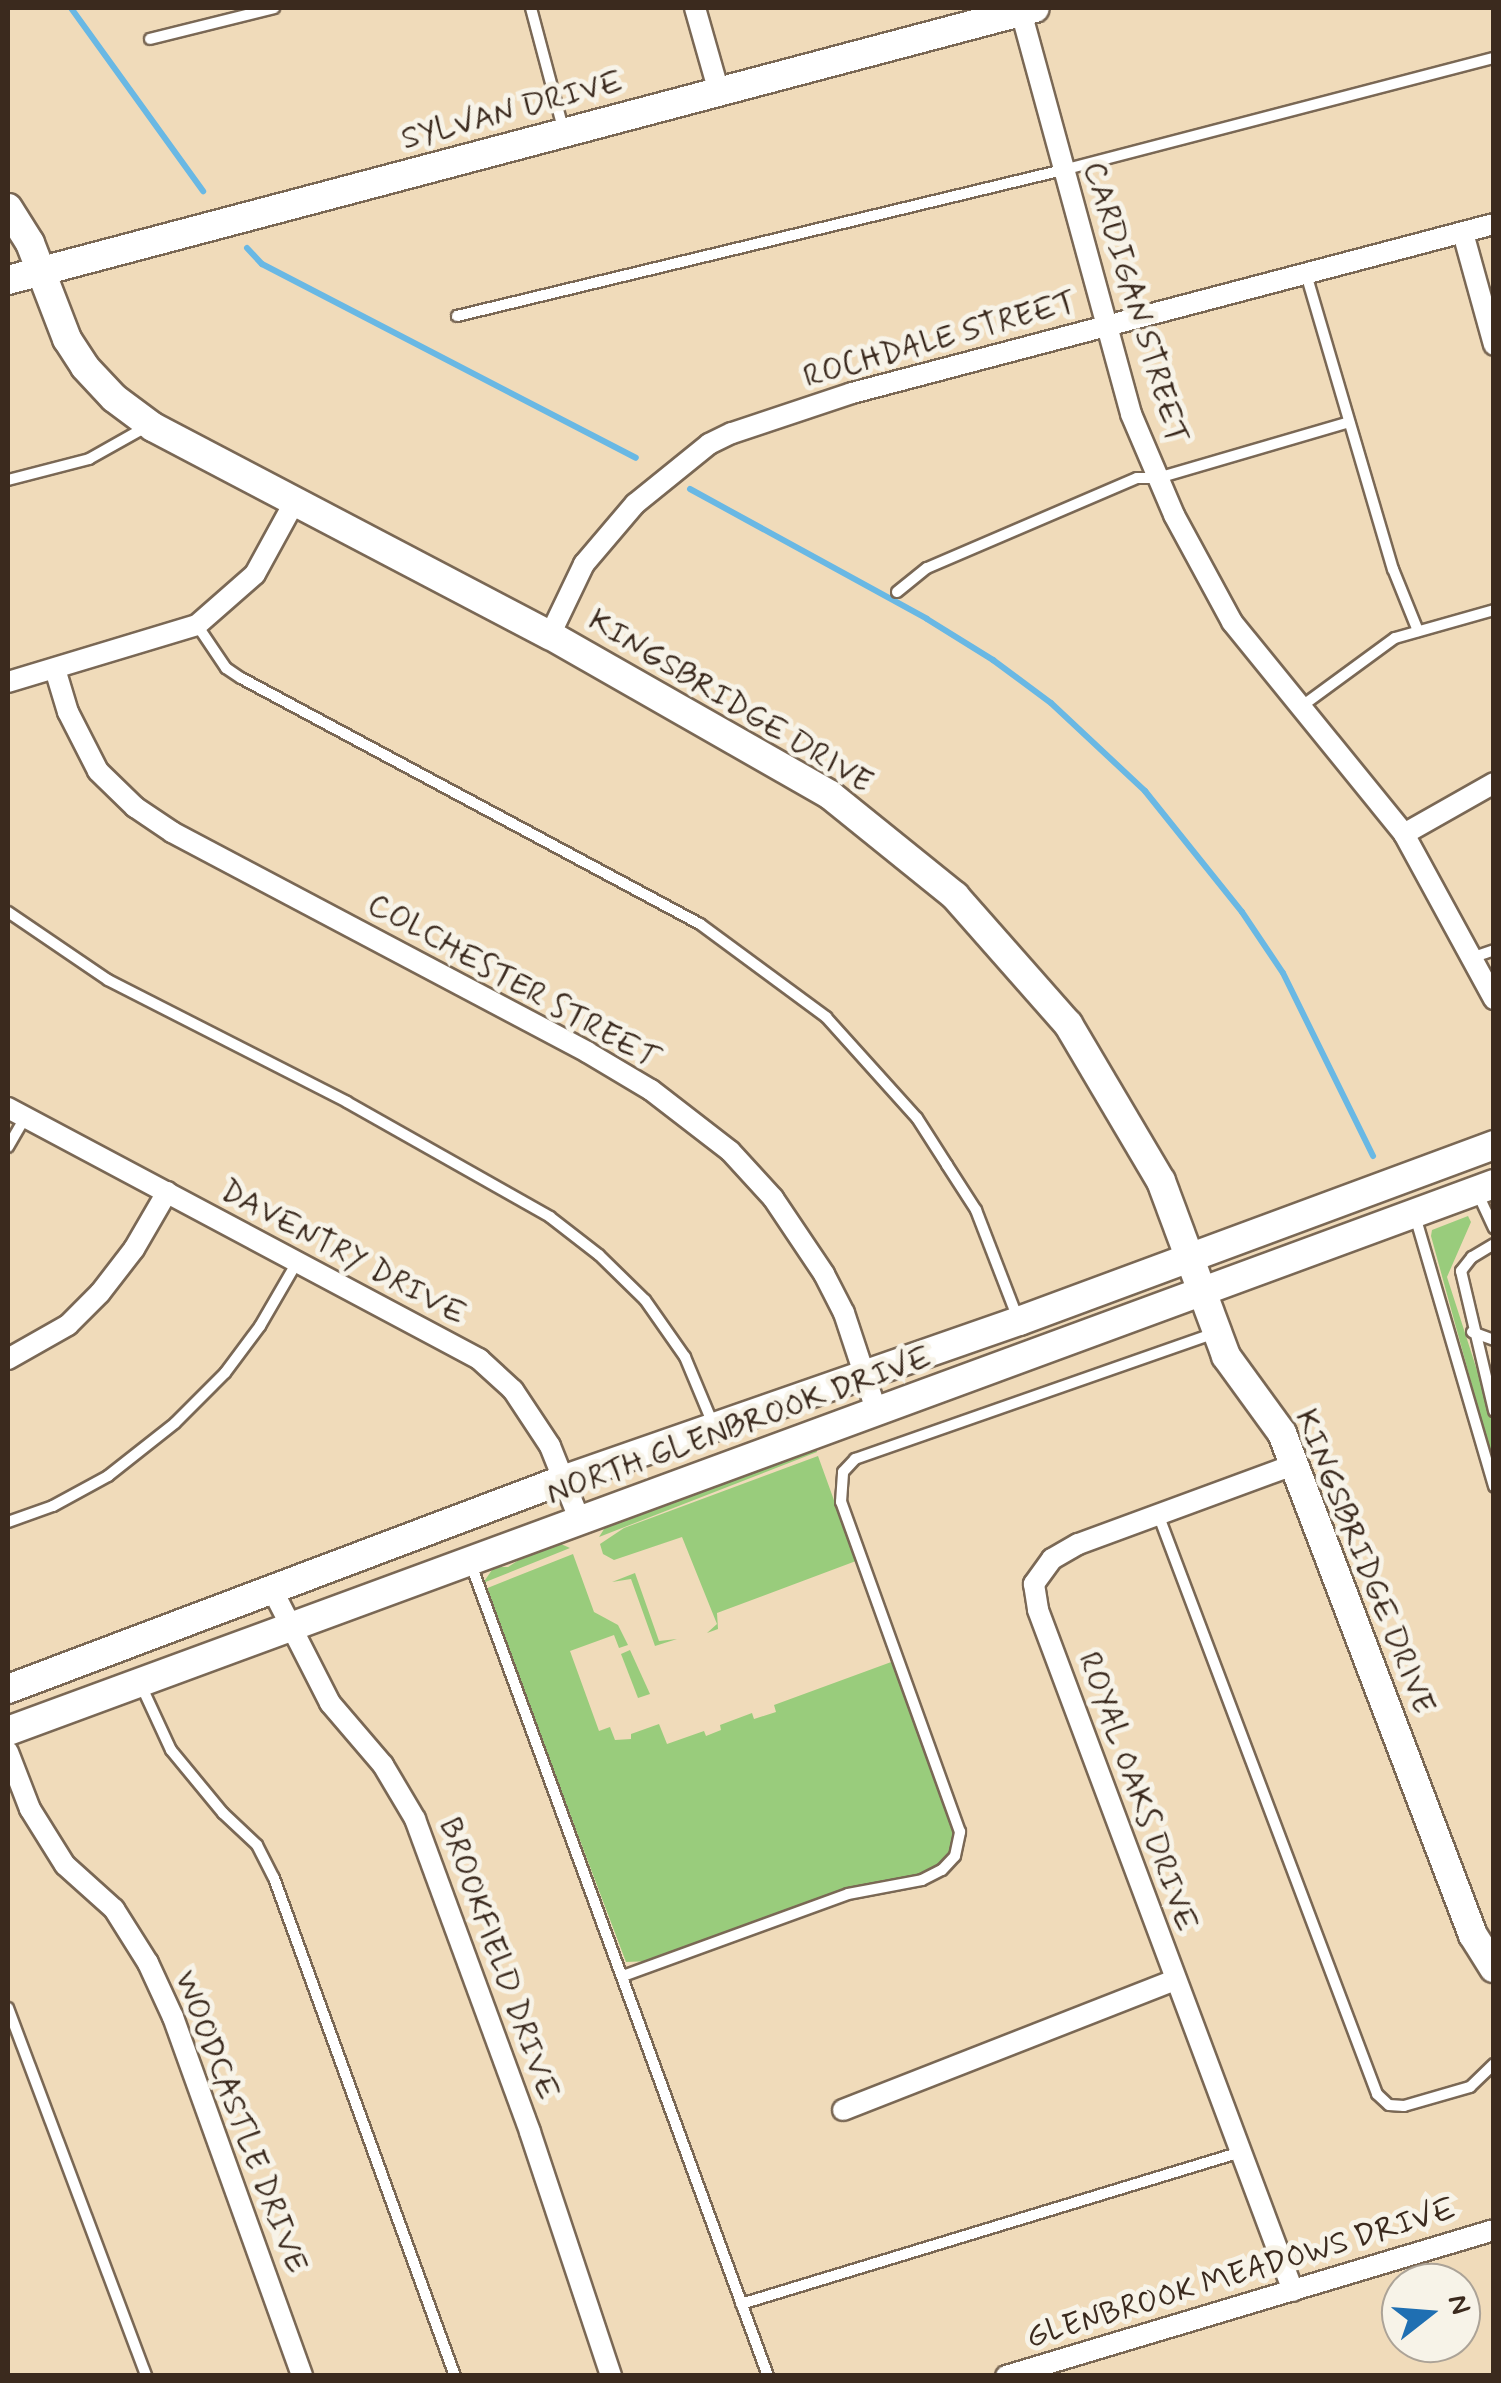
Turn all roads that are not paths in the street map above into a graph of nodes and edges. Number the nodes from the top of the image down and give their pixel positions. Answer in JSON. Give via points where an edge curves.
{"nodes":[{"id":1,"x":274,"y":8,"type":"edge"},
{"id":2,"x":530,"y":8,"type":"edge"},
{"id":3,"x":695,"y":8,"type":"edge"},
{"id":4,"x":1025,"y":9,"type":"edge"},
{"id":5,"x":150,"y":39,"type":"dead end"},
{"id":6,"x":1494,"y":58,"type":"edge"},
{"id":7,"x":719,"y":92,"type":"junction"},
{"id":8,"x":564,"y":134,"type":"junction"},
{"id":9,"x":1063,"y":170,"type":"junction"},
{"id":10,"x":8,"y":208,"type":"edge"},
{"id":11,"x":1494,"y":224,"type":"edge"},
{"id":12,"x":1463,"y":233,"type":"junction"},
{"id":13,"x":41,"y":271,"type":"junction"},
{"id":14,"x":1306,"y":273,"type":"junction"},
{"id":15,"x":8,"y":280,"type":"edge"},
{"id":16,"x":457,"y":316,"type":"dead end"},
{"id":17,"x":1104,"y":324,"type":"junction"},
{"id":18,"x":1494,"y":346,"type":"edge"},
{"id":19,"x":1350,"y":422,"type":"junction"},
{"id":20,"x":150,"y":425,"type":"junction"},
{"id":21,"x":1158,"y":478,"type":"junction"},
{"id":22,"x":8,"y":480,"type":"edge"},
{"id":23,"x":296,"y":499,"type":"junction"},
{"id":24,"x":897,"y":592,"type":"dead end"},
{"id":25,"x":1494,"y":610,"type":"edge"},
{"id":26,"x":198,"y":625,"type":"junction"},
{"id":27,"x":1418,"y":632,"type":"junction"},
{"id":28,"x":550,"y":635,"type":"junction"},
{"id":29,"x":55,"y":670,"type":"junction"},
{"id":30,"x":8,"y":682,"type":"edge"},
{"id":31,"x":1301,"y":707,"type":"junction"},
{"id":32,"x":1494,"y":783,"type":"edge"},
{"id":33,"x":1404,"y":834,"type":"junction"},
{"id":34,"x":8,"y":912,"type":"edge"},
{"id":35,"x":1494,"y":950,"type":"edge"},
{"id":36,"x":1471,"y":958,"type":"junction"},
{"id":37,"x":1494,"y":999,"type":"edge"},
{"id":38,"x":16,"y":1112,"type":"edge"},
{"id":39,"x":1494,"y":1145,"type":"edge"},
{"id":40,"x":8,"y":1147,"type":"edge"},
{"id":41,"x":1485,"y":1187,"type":"edge"},
{"id":42,"x":167,"y":1192,"type":"junction"},
{"id":43,"x":1414,"y":1210,"type":"junction"},
{"id":44,"x":1494,"y":1228,"type":"edge"},
{"id":45,"x":1494,"y":1244,"type":"edge"},
{"id":46,"x":1189,"y":1256,"type":"junction"},
{"id":47,"x":296,"y":1264,"type":"junction"},
{"id":48,"x":1201,"y":1291,"type":"junction"},
{"id":49,"x":1019,"y":1321,"type":"junction"},
{"id":50,"x":1472,"y":1332,"type":"junction"},
{"id":51,"x":1215,"y":1333,"type":"junction"},
{"id":52,"x":1494,"y":1340,"type":"edge"},
{"id":53,"x":8,"y":1359,"type":"edge"},
{"id":54,"x":865,"y":1375,"type":"junction"},
{"id":55,"x":1494,"y":1411,"type":"edge"},
{"id":56,"x":878,"y":1413,"type":"junction"},
{"id":57,"x":713,"y":1425,"type":"junction"},
{"id":58,"x":1293,"y":1464,"type":"junction"},
{"id":59,"x":564,"y":1479,"type":"junction"},
{"id":60,"x":1494,"y":1487,"type":"edge"},
{"id":61,"x":1158,"y":1514,"type":"junction"},
{"id":62,"x":580,"y":1521,"type":"junction"},
{"id":63,"x":8,"y":1522,"type":"edge"},
{"id":64,"x":470,"y":1561,"type":"junction"},
{"id":65,"x":272,"y":1591,"type":"junction"},
{"id":66,"x":290,"y":1627,"type":"junction"},
{"id":67,"x":140,"y":1682,"type":"junction"},
{"id":68,"x":8,"y":1689,"type":"edge"},
{"id":69,"x":8,"y":1732,"type":"edge"},
{"id":70,"x":8,"y":1752,"type":"edge"},
{"id":71,"x":1494,"y":1968,"type":"edge"},
{"id":72,"x":623,"y":1976,"type":"junction"},
{"id":73,"x":1175,"y":1980,"type":"junction"},
{"id":74,"x":8,"y":2008,"type":"edge"},
{"id":75,"x":1494,"y":2064,"type":"edge"},
{"id":76,"x":843,"y":2110,"type":"dead end"},
{"id":77,"x":1241,"y":2152,"type":"junction"},
{"id":78,"x":1494,"y":2230,"type":"edge"},
{"id":79,"x":1294,"y":2290,"type":"junction"},
{"id":80,"x":741,"y":2304,"type":"junction"},
{"id":81,"x":146,"y":2376,"type":"edge"},
{"id":82,"x":302,"y":2376,"type":"edge"},
{"id":83,"x":455,"y":2376,"type":"edge"},
{"id":84,"x":611,"y":2376,"type":"edge"},
{"id":85,"x":768,"y":2376,"type":"edge"},
{"id":86,"x":1006,"y":2376,"type":"edge"}],
"edges":[{"from":1,"to":5,"type":"lane"},
{"from":2,"to":8,"type":"lane"},
{"from":3,"to":7,"type":"street"},
{"from":4,"to":7,"type":"street","name":"SYLVAN DRIVE"},
{"from":4,"to":9,"type":"street","name":"CARDIGAN STREET"},
{"from":6,"to":9,"type":"lane"},
{"from":7,"to":8,"type":"street","name":"SYLVAN DRIVE"},
{"from":8,"to":13,"type":"street","name":"SYLVAN DRIVE"},
{"from":9,"to":16,"type":"lane"},
{"from":9,"to":17,"type":"street","name":"CARDIGAN STREET"},
{"from":10,"to":13,"type":"street","name":"KINGSBRIDGE DRIVE"},
{"from":11,"to":12,"type":"street","name":"ROCHDALE STREET"},
{"from":12,"to":14,"type":"street","name":"ROCHDALE STREET"},
{"from":12,"to":18,"type":"street"},
{"from":13,"to":15,"type":"street","name":"SYLVAN DRIVE"},
{"from":13,"to":20,"type":"street","name":"KINGSBRIDGE DRIVE","via":[[85,368]]},
{"from":14,"to":17,"type":"street","name":"ROCHDALE STREET"},
{"from":14,"to":19,"type":"lane"},
{"from":17,"to":21,"type":"street","name":"CARDIGAN STREET"},
{"from":17,"to":28,"type":"street","name":"ROCHDALE STREET","via":[[852,393],[708,444],[656,483],[584,564]]},
{"from":19,"to":21,"type":"lane"},
{"from":19,"to":27,"type":"lane"},
{"from":20,"to":22,"type":"lane","via":[[89,459]]},
{"from":20,"to":23,"type":"street","name":"KINGSBRIDGE DRIVE"},
{"from":21,"to":24,"type":"lane","via":[[1136,478],[1054,512],[927,568]]},
{"from":21,"to":31,"type":"street","name":"CARDIGAN STREET","via":[[1232,622]]},
{"from":23,"to":26,"type":"street","via":[[254,574]]},
{"from":23,"to":28,"type":"street","name":"KINGSBRIDGE DRIVE"},
{"from":25,"to":27,"type":"lane"},
{"from":26,"to":29,"type":"street"},
{"from":26,"to":49,"type":"lane","via":[[226,668],[241,678],[700,924],[826,1017],[917,1118],[948,1165],[976,1210]]},
{"from":27,"to":31,"type":"lane","via":[[1395,638]]},
{"from":28,"to":46,"type":"street","name":"KINGSBRIDGE DRIVE","via":[[830,796],[955,896],[1068,1024],[1161,1182]]},
{"from":29,"to":30,"type":"street"},
{"from":29,"to":54,"type":"street","name":"COLCHESTER STREET","via":[[98,771],[135,807],[588,1052],[730,1151],[773,1198],[824,1274]]},
{"from":31,"to":33,"type":"street","name":"CARDIGAN STREET"},
{"from":32,"to":33,"type":"street"},
{"from":33,"to":36,"type":"street","name":"CARDIGAN STREET"},
{"from":34,"to":57,"type":"lane","via":[[108,980],[347,1102],[550,1217],[644,1300],[685,1357]]},
{"from":35,"to":36,"type":"lane"},
{"from":36,"to":37,"type":"street","name":"CARDIGAN STREET"},
{"from":38,"to":40,"type":"lane"},
{"from":38,"to":42,"type":"street","name":"DAVENTRY DRIVE"},
{"from":39,"to":46,"type":"street","name":"NORTH GLENBROOK DRIVE"},
{"from":41,"to":43,"type":"street","name":"NORTH GLENBROOK DRIVE"},
{"from":41,"to":44,"type":"lane"},
{"from":42,"to":47,"type":"street","name":"DAVENTRY DRIVE"},
{"from":42,"to":53,"type":"street","via":[[100,1293],[68,1325]]},
{"from":43,"to":48,"type":"street","name":"NORTH GLENBROOK DRIVE"},
{"from":43,"to":60,"type":"lane"},
{"from":45,"to":50,"type":"lane","via":[[1461,1271]]},
{"from":46,"to":48,"type":"street","name":"KINGSBRIDGE DRIVE"},
{"from":46,"to":49,"type":"street","name":"NORTH GLENBROOK DRIVE"},
{"from":47,"to":59,"type":"street","name":"DAVENTRY DRIVE","via":[[479,1359],[513,1390]]},
{"from":47,"to":63,"type":"lane","via":[[226,1373],[176,1423],[108,1476]]},
{"from":48,"to":51,"type":"street","name":"KINGSBRIDGE DRIVE"},
{"from":48,"to":56,"type":"street","name":"NORTH GLENBROOK DRIVE"},
{"from":49,"to":54,"type":"street","name":"NORTH GLENBROOK DRIVE"},
{"from":50,"to":52,"type":"lane"},
{"from":50,"to":55,"type":"lane"},
{"from":51,"to":58,"type":"street","name":"KINGSBRIDGE DRIVE","via":[[1269,1410]]},
{"from":51,"to":72,"type":"lane","via":[[855,1459],[843,1472],[842,1502],[960,1832],[955,1856],[922,1880],[848,1894]]},
{"from":54,"to":56,"type":"street","name":"COLCHESTER STREET"},
{"from":54,"to":57,"type":"street","name":"NORTH GLENBROOK DRIVE"},
{"from":56,"to":62,"type":"street","name":"NORTH GLENBROOK DRIVE"},
{"from":57,"to":59,"type":"street","name":"NORTH GLENBROOK DRIVE"},
{"from":58,"to":61,"type":"street","name":"ROYAL OAKS DRIVE"},
{"from":58,"to":71,"type":"street","name":"KINGSBRIDGE DRIVE","via":[[1472,1935]]},
{"from":59,"to":62,"type":"street","name":"DAVENTRY DRIVE"},
{"from":59,"to":65,"type":"street","name":"NORTH GLENBROOK DRIVE"},
{"from":61,"to":73,"type":"street","name":"ROYAL OAKS DRIVE","via":[[1078,1544],[1052,1559],[1034,1584]]},
{"from":61,"to":75,"type":"lane","via":[[1378,2094],[1389,2105],[1404,2106],[1470,2087]]},
{"from":62,"to":64,"type":"street","name":"NORTH GLENBROOK DRIVE"},
{"from":64,"to":66,"type":"street","name":"NORTH GLENBROOK DRIVE"},
{"from":64,"to":72,"type":"lane"},
{"from":65,"to":66,"type":"street","name":"BROOKFIELD DRIVE"},
{"from":65,"to":68,"type":"street","name":"NORTH GLENBROOK DRIVE"},
{"from":66,"to":67,"type":"street","name":"NORTH GLENBROOK DRIVE"},
{"from":66,"to":84,"type":"street","name":"BROOKFIELD DRIVE","via":[[330,1703],[383,1765],[415,1819]]},
{"from":67,"to":69,"type":"street","name":"NORTH GLENBROOK DRIVE"},
{"from":67,"to":83,"type":"lane","via":[[172,1750],[257,1845],[274,1878]]},
{"from":70,"to":82,"type":"street","name":"WOODCASTLE DRIVE","via":[[30,1810],[65,1865],[114,1910],[148,1963]]},
{"from":72,"to":80,"type":"lane"},
{"from":73,"to":76,"type":"street"},
{"from":73,"to":77,"type":"street","name":"ROYAL OAKS DRIVE"},
{"from":74,"to":81,"type":"lane"},
{"from":77,"to":79,"type":"street","name":"ROYAL OAKS DRIVE"},
{"from":77,"to":80,"type":"lane"},
{"from":78,"to":79,"type":"street","name":"GLENBROOK MEADOWS DRIVE"},
{"from":79,"to":86,"type":"street","name":"GLENBROOK MEADOWS DRIVE"},
{"from":80,"to":85,"type":"lane"}]}
